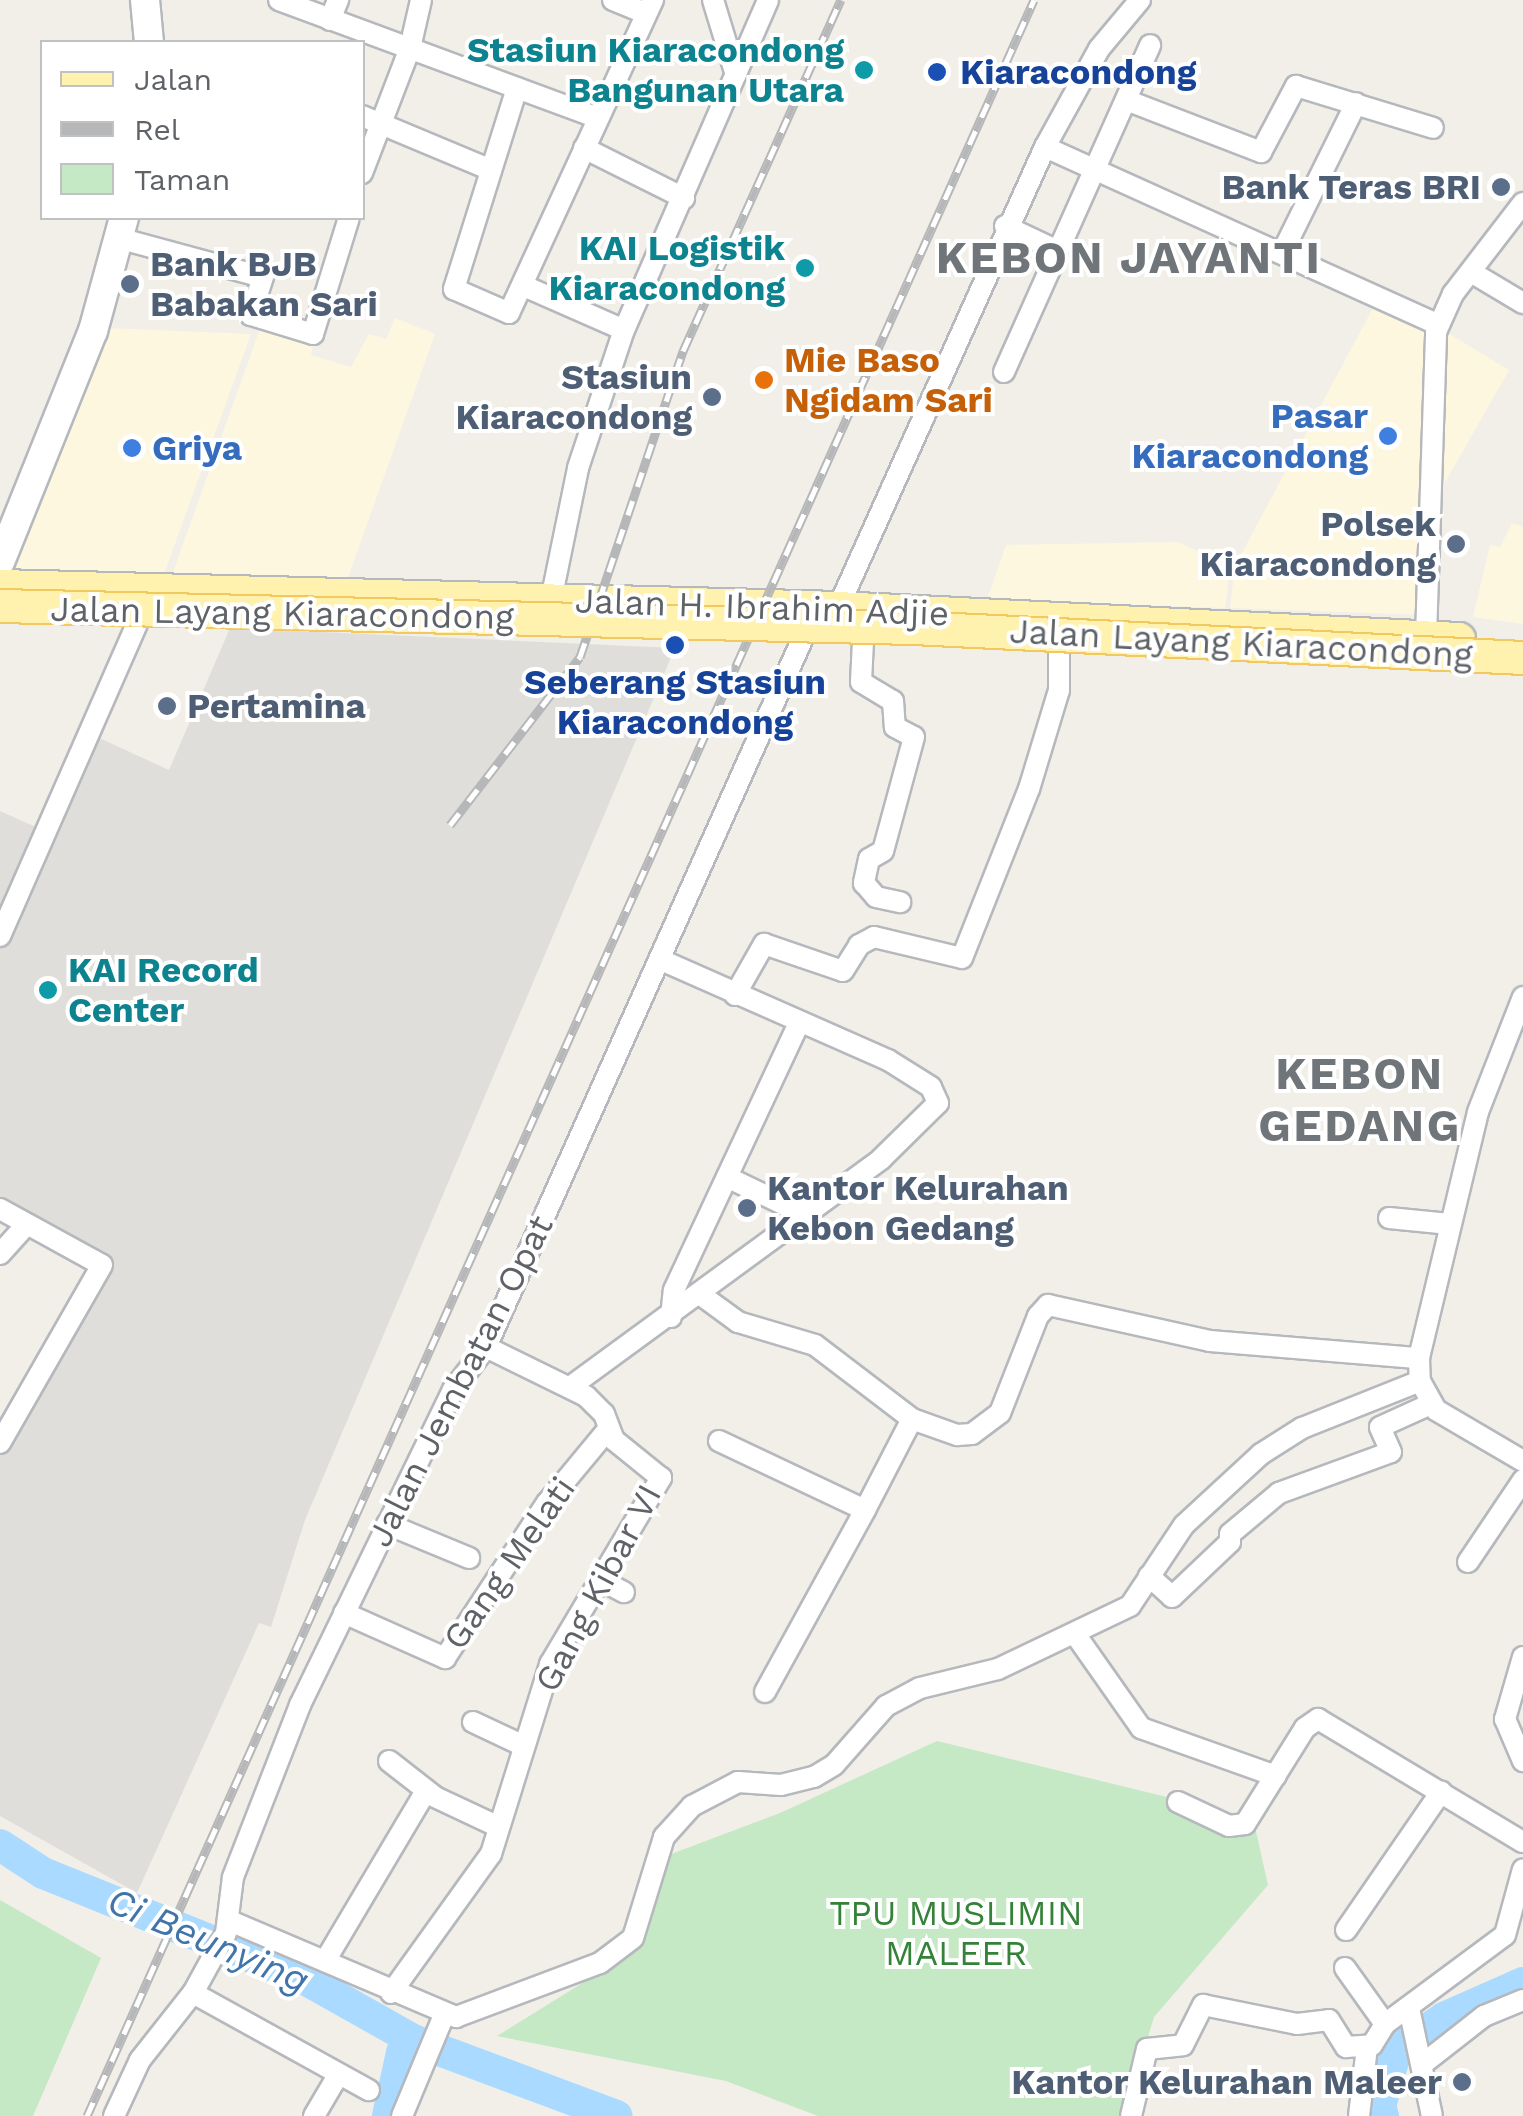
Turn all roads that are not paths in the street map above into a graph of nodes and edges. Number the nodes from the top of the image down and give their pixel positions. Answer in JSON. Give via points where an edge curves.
{"nodes":[{"id":1,"x":145,"y":0,"type":"edge"},
{"id":2,"x":278,"y":0,"type":"edge"},
{"id":3,"x":338,"y":0,"type":"edge"},
{"id":4,"x":421,"y":0,"type":"edge"},
{"id":5,"x":613,"y":0,"type":"edge"},
{"id":6,"x":713,"y":0,"type":"edge"},
{"id":7,"x":768,"y":0,"type":"edge"},
{"id":8,"x":1140,"y":0,"type":"edge"},
{"id":9,"x":649,"y":7,"type":"edge"},
{"id":10,"x":330,"y":20,"type":"junction"},
{"id":11,"x":149,"y":40,"type":"edge"},
{"id":12,"x":1150,"y":45,"type":"dead end"},
{"id":13,"x":410,"y":48,"type":"junction"},
{"id":14,"x":736,"y":75,"type":"junction"},
{"id":15,"x":517,"y":88,"type":"junction"},
{"id":16,"x":1126,"y":100,"type":"junction"},
{"id":17,"x":1356,"y":103,"type":"junction"},
{"id":18,"x":598,"y":118,"type":"junction"},
{"id":19,"x":371,"y":120,"type":"edge"},
{"id":20,"x":1433,"y":128,"type":"dead end"},
{"id":21,"x":1044,"y":147,"type":"junction"},
{"id":22,"x":584,"y":148,"type":"junction"},
{"id":23,"x":365,"y":155,"type":"edge"},
{"id":24,"x":491,"y":170,"type":"junction"},
{"id":25,"x":1094,"y":172,"type":"junction"},
{"id":26,"x":684,"y":198,"type":"junction"},
{"id":27,"x":1523,"y":203,"type":"edge"},
{"id":28,"x":348,"y":220,"type":"edge"},
{"id":29,"x":1005,"y":226,"type":"junction"},
{"id":30,"x":121,"y":228,"type":"edge"},
{"id":31,"x":1058,"y":251,"type":"junction"},
{"id":32,"x":1282,"y":254,"type":"junction"},
{"id":33,"x":1472,"y":272,"type":"junction"},
{"id":34,"x":524,"y":286,"type":"junction"},
{"id":35,"x":1523,"y":303,"type":"edge"},
{"id":36,"x":1438,"y":325,"type":"junction"},
{"id":37,"x":624,"y":330,"type":"junction"},
{"id":38,"x":1004,"y":372,"type":"dead end"},
{"id":39,"x":0,"y":562,"type":"edge"},
{"id":40,"x":0,"y":586,"type":"edge"},
{"id":41,"x":551,"y":600,"type":"junction"},
{"id":42,"x":628,"y":602,"type":"junction"},
{"id":43,"x":0,"y":606,"type":"edge"},
{"id":44,"x":838,"y":608,"type":"junction"},
{"id":45,"x":304,"y":610,"type":"junction"},
{"id":46,"x":0,"y":622,"type":"edge"},
{"id":47,"x":137,"y":624,"type":"junction"},
{"id":48,"x":626,"y":636,"type":"junction"},
{"id":49,"x":802,"y":640,"type":"junction"},
{"id":50,"x":863,"y":641,"type":"junction"},
{"id":51,"x":1523,"y":642,"type":"edge"},
{"id":52,"x":1442,"y":646,"type":"junction"},
{"id":53,"x":1059,"y":650,"type":"junction"},
{"id":54,"x":1523,"y":658,"type":"edge"},
{"id":55,"x":1523,"y":670,"type":"edge"},
{"id":56,"x":900,"y":902,"type":"dead end"},
{"id":57,"x":0,"y":936,"type":"edge"},
{"id":58,"x":660,"y":959,"type":"junction"},
{"id":59,"x":735,"y":995,"type":"junction"},
{"id":60,"x":1523,"y":997,"type":"edge"},
{"id":61,"x":799,"y":1023,"type":"junction"},
{"id":62,"x":727,"y":1177,"type":"junction"},
{"id":63,"x":0,"y":1210,"type":"edge"},
{"id":64,"x":804,"y":1214,"type":"junction"},
{"id":65,"x":1389,"y":1218,"type":"dead end"},
{"id":66,"x":1450,"y":1224,"type":"junction"},
{"id":67,"x":26,"y":1225,"type":"junction"},
{"id":68,"x":0,"y":1254,"type":"edge"},
{"id":69,"x":701,"y":1295,"type":"junction"},
{"id":70,"x":671,"y":1317,"type":"junction"},
{"id":71,"x":486,"y":1348,"type":"junction"},
{"id":72,"x":1419,"y":1358,"type":"junction"},
{"id":73,"x":1420,"y":1381,"type":"junction"},
{"id":74,"x":570,"y":1388,"type":"junction"},
{"id":75,"x":1431,"y":1404,"type":"junction"},
{"id":76,"x":912,"y":1419,"type":"junction"},
{"id":77,"x":609,"y":1428,"type":"junction"},
{"id":78,"x":719,"y":1441,"type":"dead end"},
{"id":79,"x":0,"y":1443,"type":"edge"},
{"id":80,"x":1523,"y":1461,"type":"edge"},
{"id":81,"x":1523,"y":1480,"type":"edge"},
{"id":82,"x":865,"y":1510,"type":"junction"},
{"id":83,"x":388,"y":1524,"type":"junction"},
{"id":84,"x":470,"y":1558,"type":"dead end"},
{"id":85,"x":1468,"y":1562,"type":"dead end"},
{"id":86,"x":1149,"y":1576,"type":"junction"},
{"id":87,"x":601,"y":1580,"type":"junction"},
{"id":88,"x":624,"y":1592,"type":"dead end"},
{"id":89,"x":344,"y":1613,"type":"junction"},
{"id":90,"x":1075,"y":1634,"type":"junction"},
{"id":91,"x":1523,"y":1657,"type":"edge"},
{"id":92,"x":764,"y":1692,"type":"dead end"},
{"id":93,"x":473,"y":1722,"type":"dead end"},
{"id":94,"x":524,"y":1746,"type":"junction"},
{"id":95,"x":1523,"y":1760,"type":"edge"},
{"id":96,"x":389,"y":1761,"type":"dead end"},
{"id":97,"x":1276,"y":1776,"type":"junction"},
{"id":98,"x":426,"y":1790,"type":"junction"},
{"id":99,"x":1441,"y":1792,"type":"junction"},
{"id":100,"x":1178,"y":1802,"type":"dead end"},
{"id":101,"x":498,"y":1826,"type":"junction"},
{"id":102,"x":1523,"y":1842,"type":"edge"},
{"id":103,"x":1523,"y":1869,"type":"edge"},
{"id":104,"x":228,"y":1927,"type":"junction"},
{"id":105,"x":1346,"y":1930,"type":"dead end"},
{"id":106,"x":325,"y":1961,"type":"junction"},
{"id":107,"x":1345,"y":1968,"type":"dead end"},
{"id":108,"x":193,"y":1993,"type":"junction"},
{"id":109,"x":390,"y":1993,"type":"junction"},
{"id":110,"x":1523,"y":2000,"type":"edge"},
{"id":111,"x":1409,"y":2011,"type":"junction"},
{"id":112,"x":443,"y":2018,"type":"junction"},
{"id":113,"x":1385,"y":2024,"type":"junction"},
{"id":114,"x":1367,"y":2047,"type":"junction"},
{"id":115,"x":1424,"y":2063,"type":"junction"},
{"id":116,"x":337,"y":2076,"type":"junction"},
{"id":117,"x":369,"y":2090,"type":"dead end"},
{"id":118,"x":114,"y":2116,"type":"edge"},
{"id":119,"x":314,"y":2116,"type":"edge"},
{"id":120,"x":402,"y":2116,"type":"edge"},
{"id":121,"x":1131,"y":2116,"type":"edge"},
{"id":122,"x":1360,"y":2116,"type":"edge"},
{"id":123,"x":1432,"y":2116,"type":"edge"}],
"edges":[{"from":1,"to":11,"type":"street"},
{"from":2,"to":10,"type":"street"},
{"from":3,"to":10,"type":"street"},
{"from":4,"to":13,"type":"street"},
{"from":5,"to":9,"type":"street"},
{"from":6,"to":14,"type":"street"},
{"from":7,"to":14,"type":"street"},
{"from":8,"to":21,"type":"street","via":[[1099,49]]},
{"from":9,"to":18,"type":"street"},
{"from":10,"to":13,"type":"street"},
{"from":12,"to":16,"type":"street"},
{"from":13,"to":15,"type":"street"},
{"from":13,"to":19,"type":"street"},
{"from":14,"to":26,"type":"street"},
{"from":15,"to":18,"type":"street"},
{"from":15,"to":24,"type":"street"},
{"from":16,"to":17,"type":"street","via":[[1260,152],[1293,87]]},
{"from":16,"to":25,"type":"street"},
{"from":17,"to":20,"type":"street"},
{"from":17,"to":32,"type":"street"},
{"from":18,"to":22,"type":"street"},
{"from":19,"to":23,"type":"street"},
{"from":19,"to":24,"type":"street"},
{"from":21,"to":25,"type":"street"},
{"from":21,"to":29,"type":"street"},
{"from":22,"to":26,"type":"street"},
{"from":22,"to":34,"type":"street"},
{"from":24,"to":34,"type":"street","via":[[454,291],[509,313]]},
{"from":25,"to":31,"type":"street"},
{"from":25,"to":32,"type":"street"},
{"from":26,"to":37,"type":"street"},
{"from":27,"to":33,"type":"street"},
{"from":28,"to":30,"type":"street","via":[[313,334],[251,316],[263,277]]},
{"from":29,"to":31,"type":"street"},
{"from":29,"to":44,"type":"street"},
{"from":30,"to":39,"type":"street","via":[[92,331]]},
{"from":31,"to":38,"type":"street"},
{"from":32,"to":36,"type":"street"},
{"from":33,"to":35,"type":"street"},
{"from":33,"to":36,"type":"street"},
{"from":34,"to":37,"type":"street"},
{"from":36,"to":52,"type":"street","via":[[1430,381]]},
{"from":37,"to":41,"type":"street","via":[[578,468]]},
{"from":40,"to":45,"type":"main road","name":"Jalan H. Ibrahim Adjie"},
{"from":41,"to":42,"type":"main road","name":"Jalan H. Ibrahim Adjie"},
{"from":41,"to":45,"type":"main road","name":"Jalan H. Ibrahim Adjie"},
{"from":42,"to":44,"type":"main road","name":"Jalan H. Ibrahim Adjie"},
{"from":42,"to":48,"type":"main road"},
{"from":43,"to":54,"type":"main road","name":"Jalan Layang Kiaracondong","bridge":true,"via":[[914,628]]},
{"from":44,"to":52,"type":"main road","name":"Jalan H. Ibrahim Adjie"},
{"from":45,"to":47,"type":"main road","name":"Jalan H. Ibrahim Adjie"},
{"from":45,"to":48,"type":"main road","name":"Jalan H. Ibrahim Adjie"},
{"from":46,"to":47,"type":"main road","name":"Jalan H. Ibrahim Adjie"},
{"from":47,"to":57,"type":"street"},
{"from":48,"to":49,"type":"main road","name":"Jalan H. Ibrahim Adjie"},
{"from":49,"to":50,"type":"main road","name":"Jalan H. Ibrahim Adjie"},
{"from":49,"to":58,"type":"street","name":"Jalan Jembatan Opat"},
{"from":50,"to":53,"type":"main road","name":"Jalan H. Ibrahim Adjie"},
{"from":50,"to":56,"type":"street","via":[[861,682],[892,701],[895,728],[914,737],[882,853],[870,859],[864,883],[876,897]]},
{"from":51,"to":52,"type":"main road","name":"Jalan H. Ibrahim Adjie"},
{"from":52,"to":53,"type":"main road","name":"Jalan H. Ibrahim Adjie"},
{"from":52,"to":55,"type":"main road","name":"Jalan H. Ibrahim Adjie"},
{"from":53,"to":59,"type":"street","via":[[1059,690],[1036,767],[962,958],[874,937],[859,945],[846,971],[764,944]]},
{"from":58,"to":59,"type":"street"},
{"from":58,"to":71,"type":"street","name":"Jalan Jembatan Opat"},
{"from":59,"to":61,"type":"street"},
{"from":60,"to":66,"type":"street","via":[[1478,1112]]},
{"from":61,"to":62,"type":"street"},
{"from":61,"to":64,"type":"street","via":[[928,1084],[938,1100],[882,1159]]},
{"from":62,"to":64,"type":"street"},
{"from":62,"to":70,"type":"street","via":[[674,1290]]},
{"from":63,"to":67,"type":"street"},
{"from":64,"to":69,"type":"street"},
{"from":65,"to":66,"type":"street"},
{"from":66,"to":72,"type":"street"},
{"from":67,"to":68,"type":"street"},
{"from":67,"to":79,"type":"street","via":[[102,1265]]},
{"from":69,"to":70,"type":"street"},
{"from":69,"to":76,"type":"street","via":[[738,1322],[815,1345]]},
{"from":70,"to":74,"type":"street"},
{"from":71,"to":74,"type":"street"},
{"from":71,"to":83,"type":"street","name":"Jalan Jembatan Opat","via":[[453,1390]]},
{"from":72,"to":73,"type":"street"},
{"from":72,"to":76,"type":"street","via":[[1210,1341],[1048,1306],[1038,1316],[1000,1413],[972,1434]]},
{"from":73,"to":75,"type":"street"},
{"from":73,"to":86,"type":"street","via":[[1302,1428],[1261,1454],[1184,1524]]},
{"from":74,"to":77,"type":"street","via":[[604,1414]]},
{"from":75,"to":80,"type":"street"},
{"from":75,"to":86,"type":"street","via":[[1380,1428],[1391,1452],[1278,1493],[1172,1598]]},
{"from":76,"to":82,"type":"street"},
{"from":77,"to":87,"type":"street","name":"Gang Kibar VI","via":[[661,1478]]},
{"from":77,"to":89,"type":"street","name":"Gang Melati","via":[[547,1503],[444,1659]]},
{"from":78,"to":82,"type":"street"},
{"from":81,"to":85,"type":"street"},
{"from":82,"to":92,"type":"street"},
{"from":83,"to":84,"type":"street"},
{"from":83,"to":89,"type":"street","name":"Jalan Jembatan Opat"},
{"from":86,"to":90,"type":"street","via":[[1130,1606]]},
{"from":87,"to":88,"type":"street"},
{"from":87,"to":94,"type":"street","name":"Gang Kibar VI","via":[[550,1664]]},
{"from":89,"to":104,"type":"street","name":"Jalan Jembatan Opat","via":[[234,1872]]},
{"from":90,"to":97,"type":"street","via":[[1141,1728]]},
{"from":90,"to":112,"type":"street","via":[[986,1674],[923,1687],[886,1706],[834,1765],[814,1776],[780,1785],[738,1782],[700,1800],[664,1837],[642,1922],[621,1952],[468,2016]]},
{"from":91,"to":95,"type":"street","via":[[1504,1718]]},
{"from":93,"to":94,"type":"street"},
{"from":94,"to":101,"type":"street","name":"Gang Kibar VI"},
{"from":96,"to":98,"type":"street"},
{"from":97,"to":99,"type":"street","via":[[1304,1728],[1318,1719]]},
{"from":97,"to":100,"type":"street","via":[[1239,1826]]},
{"from":98,"to":101,"type":"street"},
{"from":98,"to":106,"type":"street"},
{"from":99,"to":102,"type":"street"},
{"from":99,"to":105,"type":"street"},
{"from":101,"to":109,"type":"street","name":"Gang Kibar VI","via":[[492,1854]]},
{"from":103,"to":111,"type":"street","via":[[1505,1935]]},
{"from":104,"to":106,"type":"street"},
{"from":104,"to":108,"type":"street","name":"Jalan Jembatan Opat"},
{"from":106,"to":109,"type":"street"},
{"from":107,"to":113,"type":"street"},
{"from":108,"to":116,"type":"street"},
{"from":108,"to":118,"type":"street","name":"Jalan Jembatan Opat","via":[[140,2060]]},
{"from":109,"to":112,"type":"street"},
{"from":110,"to":115,"type":"street","via":[[1484,2016]]},
{"from":111,"to":113,"type":"street"},
{"from":111,"to":115,"type":"street"},
{"from":112,"to":120,"type":"street"},
{"from":113,"to":114,"type":"street"},
{"from":114,"to":121,"type":"street","via":[[1341,2045],[1329,2020],[1297,2024],[1203,2005],[1183,2045],[1147,2049]]},
{"from":114,"to":122,"type":"street"},
{"from":115,"to":123,"type":"street"},
{"from":116,"to":117,"type":"street"},
{"from":116,"to":119,"type":"street"}]}
